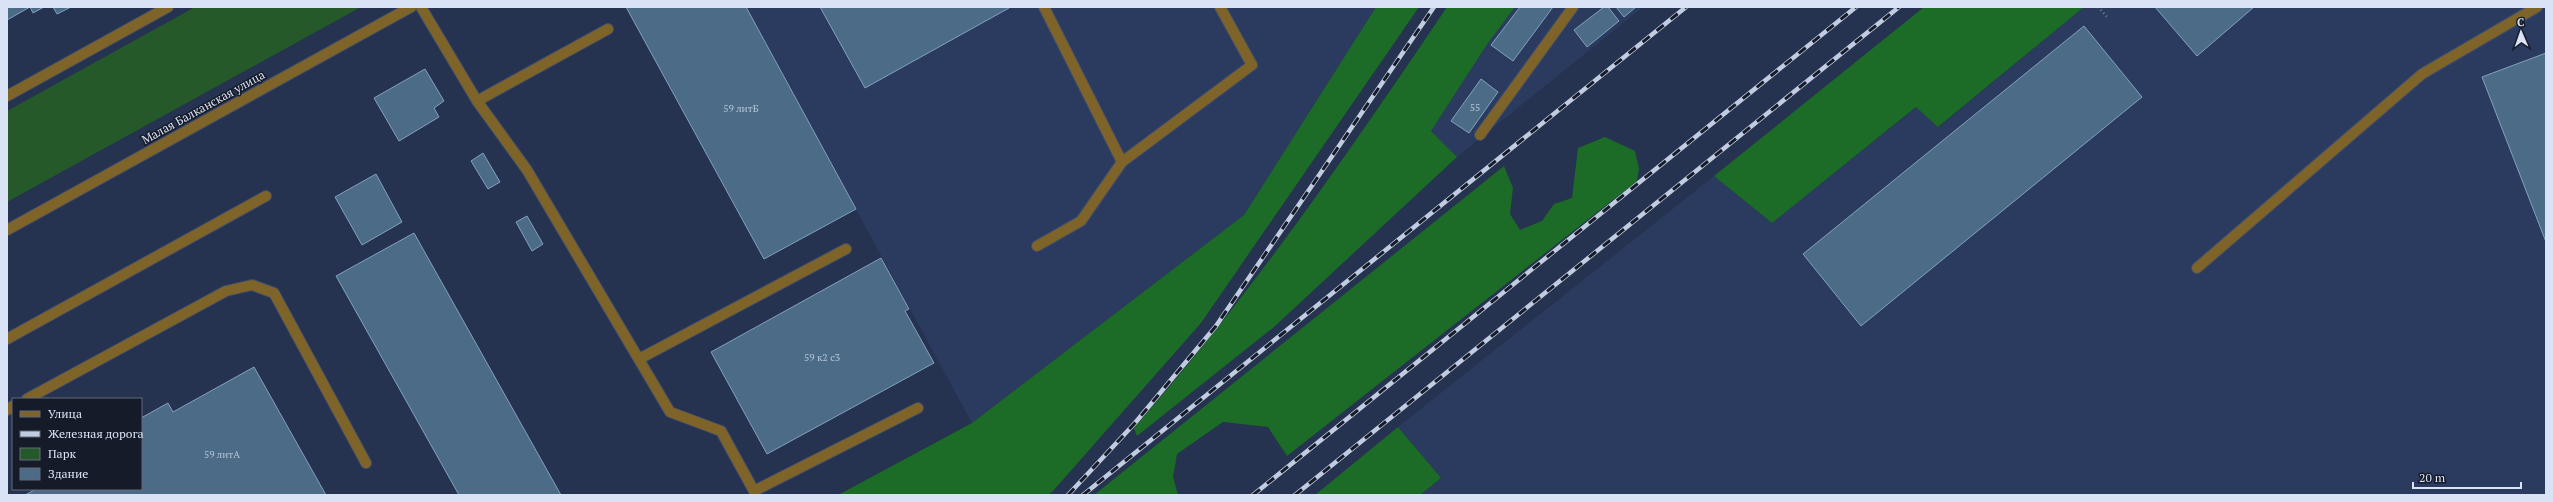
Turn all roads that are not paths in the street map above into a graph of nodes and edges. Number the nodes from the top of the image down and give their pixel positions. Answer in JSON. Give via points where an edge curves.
{"nodes":[{"id":1,"x":168,"y":7,"type":"edge"},
{"id":2,"x":411,"y":7,"type":"edge"},
{"id":3,"x":421,"y":7,"type":"edge"},
{"id":4,"x":1044,"y":7,"type":"edge"},
{"id":5,"x":1220,"y":7,"type":"edge"},
{"id":6,"x":1573,"y":7,"type":"edge"},
{"id":7,"x":2537,"y":7,"type":"edge"},
{"id":8,"x":608,"y":29,"type":"dead end"},
{"id":9,"x":7,"y":96,"type":"edge"},
{"id":10,"x":477,"y":101,"type":"junction"},
{"id":11,"x":1480,"y":135,"type":"dead end"},
{"id":12,"x":1122,"y":162,"type":"junction"},
{"id":13,"x":266,"y":196,"type":"dead end"},
{"id":14,"x":7,"y":230,"type":"edge"},
{"id":15,"x":1037,"y":246,"type":"dead end"},
{"id":16,"x":846,"y":249,"type":"dead end"},
{"id":17,"x":2197,"y":268,"type":"dead end"},
{"id":18,"x":7,"y":338,"type":"edge"},
{"id":19,"x":639,"y":359,"type":"junction"},
{"id":20,"x":29,"y":398,"type":"edge"},
{"id":21,"x":918,"y":408,"type":"dead end"},
{"id":22,"x":366,"y":463,"type":"dead end"}],
"edges":[{"from":1,"to":9,"type":"street"},
{"from":2,"to":14,"type":"street","name":"Малая Балканская улица"},
{"from":3,"to":10,"type":"street"},
{"from":4,"to":12,"type":"street"},
{"from":5,"to":12,"type":"street","via":[[1252,65]]},
{"from":6,"to":11,"type":"street"},
{"from":7,"to":17,"type":"street","via":[[2422,74]]},
{"from":8,"to":10,"type":"street"},
{"from":10,"to":19,"type":"street","via":[[527,170]]},
{"from":12,"to":15,"type":"street","via":[[1081,221]]},
{"from":13,"to":18,"type":"street"},
{"from":16,"to":19,"type":"street"},
{"from":19,"to":21,"type":"street","via":[[670,412],[721,431],[754,491]]},
{"from":20,"to":22,"type":"street","via":[[226,291],[252,285],[274,293]]}]}
